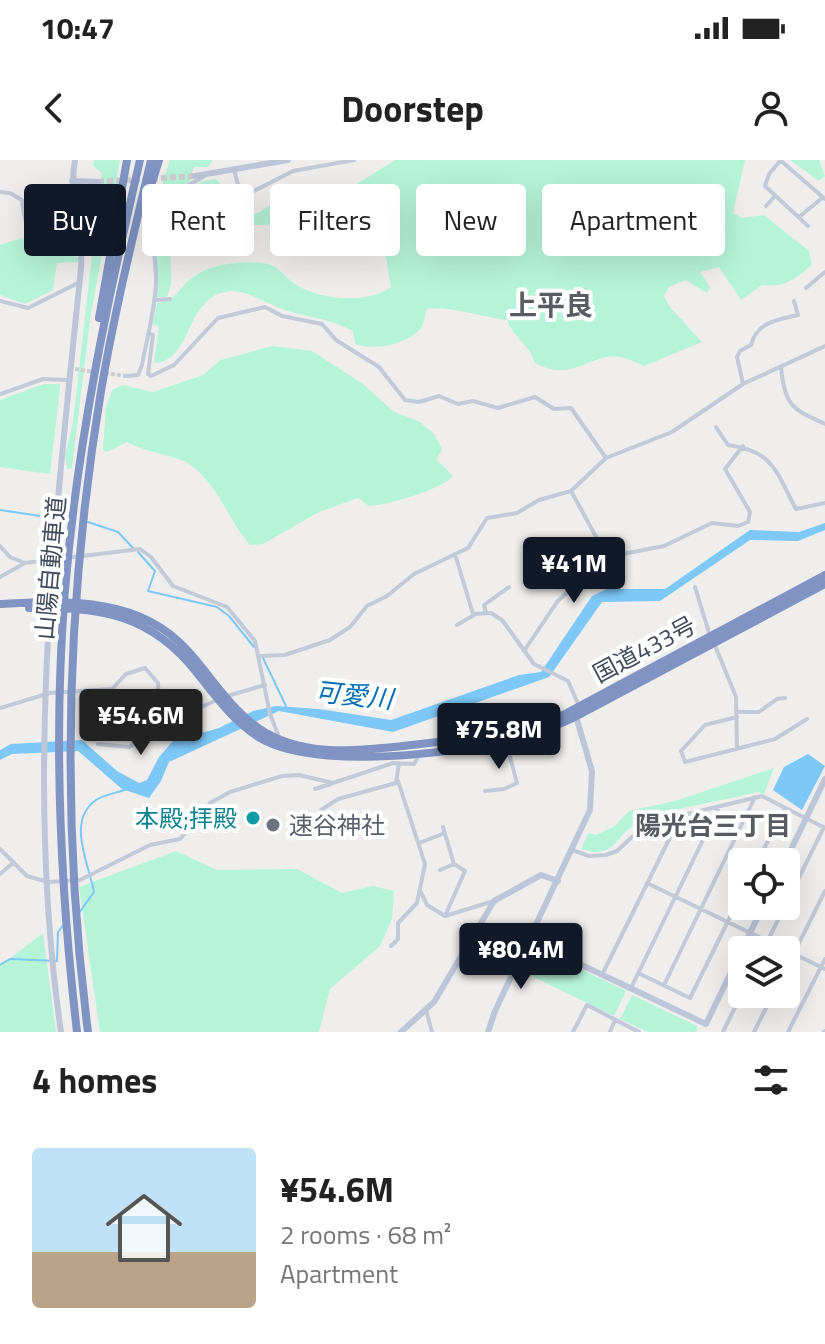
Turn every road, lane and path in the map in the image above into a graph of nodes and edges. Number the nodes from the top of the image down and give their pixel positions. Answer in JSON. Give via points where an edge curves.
{"nodes":[{"id":1,"x":75,"y":160,"type":"edge"},
{"id":2,"x":127,"y":160,"type":"edge"},
{"id":3,"x":140,"y":160,"type":"edge"},
{"id":4,"x":151,"y":160,"type":"edge"},
{"id":5,"x":159,"y":160,"type":"edge"},
{"id":6,"x":288,"y":160,"type":"edge"},
{"id":7,"x":354,"y":160,"type":"edge"},
{"id":8,"x":780,"y":160,"type":"edge"},
{"id":9,"x":234,"y":170,"type":"junction"},
{"id":10,"x":206,"y":175,"type":"junction"},
{"id":11,"x":195,"y":176,"type":"tunnel mouth"},
{"id":12,"x":72,"y":181,"type":"junction"},
{"id":13,"x":98,"y":182,"type":"tunnel mouth"},
{"id":14,"x":72,"y":184,"type":"edge"},
{"id":15,"x":0,"y":192,"type":"edge"},
{"id":16,"x":775,"y":195,"type":"junction"},
{"id":17,"x":824,"y":198,"type":"edge"},
{"id":18,"x":766,"y":206,"type":"dead end"},
{"id":19,"x":799,"y":217,"type":"junction"},
{"id":20,"x":24,"y":219,"type":"edge"},
{"id":21,"x":808,"y":226,"type":"dead end"},
{"id":22,"x":82,"y":256,"type":"edge"},
{"id":23,"x":825,"y":272,"type":"edge"},
{"id":24,"x":79,"y":283,"type":"junction"},
{"id":25,"x":806,"y":288,"type":"dead end"},
{"id":26,"x":170,"y":299,"type":"dead end"},
{"id":27,"x":155,"y":300,"type":"junction"},
{"id":28,"x":0,"y":301,"type":"edge"},
{"id":29,"x":794,"y":301,"type":"dead end"},
{"id":30,"x":112,"y":332,"type":"junction"},
{"id":31,"x":148,"y":334,"type":"junction"},
{"id":32,"x":825,"y":346,"type":"edge"},
{"id":33,"x":781,"y":367,"type":"junction"},
{"id":34,"x":126,"y":376,"type":"dead end"},
{"id":35,"x":67,"y":380,"type":"junction"},
{"id":36,"x":743,"y":384,"type":"junction"},
{"id":37,"x":91,"y":390,"type":"junction"},
{"id":38,"x":0,"y":394,"type":"edge"},
{"id":39,"x":825,"y":424,"type":"edge"},
{"id":40,"x":716,"y":427,"type":"dead end"},
{"id":41,"x":743,"y":446,"type":"junction"},
{"id":42,"x":606,"y":458,"type":"junction"},
{"id":43,"x":571,"y":491,"type":"junction"},
{"id":44,"x":825,"y":503,"type":"edge"},
{"id":45,"x":599,"y":542,"type":"junction"},
{"id":46,"x":0,"y":546,"type":"edge"},
{"id":47,"x":455,"y":554,"type":"junction"},
{"id":48,"x":53,"y":557,"type":"junction"},
{"id":49,"x":25,"y":563,"type":"junction"},
{"id":50,"x":0,"y":577,"type":"edge"},
{"id":51,"x":823,"y":583,"type":"edge"},
{"id":52,"x":509,"y":587,"type":"dead end"},
{"id":53,"x":695,"y":587,"type":"dead end"},
{"id":54,"x":48,"y":605,"type":"junction"},
{"id":55,"x":0,"y":607,"type":"edge"},
{"id":56,"x":486,"y":613,"type":"junction"},
{"id":57,"x":474,"y":615,"type":"junction"},
{"id":58,"x":457,"y":625,"type":"dead end"},
{"id":59,"x":713,"y":640,"type":"junction"},
{"id":60,"x":524,"y":651,"type":"junction"},
{"id":61,"x":260,"y":656,"type":"junction"},
{"id":62,"x":265,"y":685,"type":"junction"},
{"id":63,"x":45,"y":694,"type":"junction"},
{"id":64,"x":785,"y":698,"type":"dead end"},
{"id":65,"x":221,"y":699,"type":"junction"},
{"id":66,"x":579,"y":706,"type":"junction"},
{"id":67,"x":0,"y":708,"type":"edge"},
{"id":68,"x":737,"y":715,"type":"junction"},
{"id":69,"x":807,"y":719,"type":"dead end"},
{"id":70,"x":573,"y":720,"type":"junction"},
{"id":71,"x":173,"y":721,"type":"junction"},
{"id":72,"x":249,"y":726,"type":"junction"},
{"id":73,"x":280,"y":740,"type":"junction"},
{"id":74,"x":98,"y":744,"type":"dead end"},
{"id":75,"x":507,"y":746,"type":"dead end"},
{"id":76,"x":420,"y":748,"type":"junction"},
{"id":77,"x":737,"y":749,"type":"junction"},
{"id":78,"x":399,"y":763,"type":"junction"},
{"id":79,"x":825,"y":779,"type":"edge"},
{"id":80,"x":398,"y":781,"type":"junction"},
{"id":81,"x":333,"y":783,"type":"junction"},
{"id":82,"x":315,"y":789,"type":"dead end"},
{"id":83,"x":485,"y":791,"type":"dead end"},
{"id":84,"x":755,"y":797,"type":"junction"},
{"id":85,"x":719,"y":807,"type":"junction"},
{"id":86,"x":785,"y":808,"type":"junction"},
{"id":87,"x":321,"y":810,"type":"dead end"},
{"id":88,"x":681,"y":814,"type":"junction"},
{"id":89,"x":806,"y":818,"type":"junction"},
{"id":90,"x":443,"y":827,"type":"dead end"},
{"id":91,"x":824,"y":828,"type":"edge"},
{"id":92,"x":445,"y":833,"type":"junction"},
{"id":93,"x":419,"y":843,"type":"junction"},
{"id":94,"x":764,"y":848,"type":"edge"},
{"id":95,"x":792,"y":848,"type":"edge"},
{"id":96,"x":0,"y":849,"type":"edge"},
{"id":97,"x":572,"y":850,"type":"junction"},
{"id":98,"x":13,"y":863,"type":"junction"},
{"id":99,"x":454,"y":864,"type":"junction"},
{"id":100,"x":440,"y":870,"type":"dead end"},
{"id":101,"x":0,"y":874,"type":"edge"},
{"id":102,"x":800,"y":877,"type":"edge"},
{"id":103,"x":558,"y":881,"type":"junction"},
{"id":104,"x":48,"y":882,"type":"junction"},
{"id":105,"x":647,"y":883,"type":"junction"},
{"id":106,"x":825,"y":891,"type":"edge"},
{"id":107,"x":421,"y":892,"type":"junction"},
{"id":108,"x":676,"y":896,"type":"junction"},
{"id":109,"x":494,"y":901,"type":"junction"},
{"id":110,"x":701,"y":909,"type":"junction"},
{"id":111,"x":445,"y":916,"type":"junction"},
{"id":112,"x":756,"y":920,"type":"edge"},
{"id":113,"x":728,"y":922,"type":"junction"},
{"id":114,"x":71,"y":931,"type":"junction"},
{"id":115,"x":750,"y":933,"type":"junction"},
{"id":116,"x":757,"y":936,"type":"edge"},
{"id":117,"x":529,"y":940,"type":"junction"},
{"id":118,"x":800,"y":942,"type":"edge"},
{"id":119,"x":391,"y":946,"type":"dead end"},
{"id":120,"x":800,"y":957,"type":"edge"},
{"id":121,"x":825,"y":959,"type":"edge"},
{"id":122,"x":823,"y":968,"type":"edge"},
{"id":123,"x":638,"y":973,"type":"junction"},
{"id":124,"x":602,"y":975,"type":"junction"},
{"id":125,"x":664,"y":985,"type":"junction"},
{"id":126,"x":631,"y":988,"type":"junction"},
{"id":127,"x":735,"y":1008,"type":"edge"},
{"id":128,"x":766,"y":1008,"type":"edge"},
{"id":129,"x":426,"y":1010,"type":"junction"},
{"id":130,"x":615,"y":1020,"type":"junction"},
{"id":131,"x":706,"y":1024,"type":"junction"},
{"id":132,"x":61,"y":1032,"type":"edge"},
{"id":133,"x":77,"y":1032,"type":"edge"},
{"id":134,"x":88,"y":1032,"type":"edge"},
{"id":135,"x":401,"y":1032,"type":"edge"},
{"id":136,"x":432,"y":1032,"type":"edge"},
{"id":137,"x":488,"y":1032,"type":"edge"},
{"id":138,"x":573,"y":1032,"type":"edge"},
{"id":139,"x":610,"y":1032,"type":"edge"},
{"id":140,"x":639,"y":1032,"type":"edge"},
{"id":141,"x":702,"y":1032,"type":"edge"},
{"id":142,"x":723,"y":1032,"type":"edge"},
{"id":143,"x":754,"y":1032,"type":"edge"},
{"id":144,"x":788,"y":1032,"type":"edge"}],
"edges":[{"from":1,"to":12,"type":"street"},
{"from":2,"to":37,"type":"highway","via":[[104,280]]},
{"from":3,"to":37,"type":"highway","name":"山陽自動車道"},
{"from":4,"to":30,"type":"highway","name":"山陽自動車道"},
{"from":5,"to":30,"type":"highway"},
{"from":6,"to":9,"type":"street"},
{"from":7,"to":9,"type":"street","via":[[293,171],[252,192],[239,188]]},
{"from":8,"to":16,"type":"street","via":[[765,186]]},
{"from":8,"to":17,"type":"street"},
{"from":9,"to":10,"type":"street"},
{"from":10,"to":11,"type":"street"},
{"from":10,"to":27,"type":"street","via":[[155,205],[149,227]]},
{"from":12,"to":13,"type":"street"},
{"from":12,"to":14,"type":"street"},
{"from":15,"to":20,"type":"street","via":[[22,200]]},
{"from":16,"to":18,"type":"street"},
{"from":16,"to":19,"type":"street"},
{"from":17,"to":19,"type":"street"},
{"from":19,"to":21,"type":"street"},
{"from":22,"to":24,"type":"street"},
{"from":23,"to":25,"type":"street"},
{"from":24,"to":28,"type":"street","via":[[28,308]]},
{"from":24,"to":35,"type":"street"},
{"from":26,"to":27,"type":"street"},
{"from":27,"to":31,"type":"street"},
{"from":29,"to":36,"type":"street","via":[[798,315],[762,324],[751,345],[740,351]]},
{"from":30,"to":114,"type":"highway","name":"山陽自動車道","via":[[93,442],[73,664]]},
{"from":31,"to":34,"type":"street","via":[[138,375]]},
{"from":31,"to":42,"type":"street","via":[[153,335],[151,376],[174,365],[218,318],[265,307],[322,324],[336,340],[379,367],[405,400],[439,396],[458,404],[473,401],[498,408],[535,397],[554,409],[567,406]]},
{"from":32,"to":33,"type":"street"},
{"from":33,"to":36,"type":"street"},
{"from":33,"to":39,"type":"street","via":[[785,397],[794,409]]},
{"from":35,"to":38,"type":"street","via":[[33,382]]},
{"from":35,"to":48,"type":"street"},
{"from":36,"to":42,"type":"street","via":[[672,432]]},
{"from":37,"to":114,"type":"highway","name":"山陽自動車道","via":[[65,591],[61,676],[60,797]]},
{"from":40,"to":41,"type":"street","via":[[728,445]]},
{"from":41,"to":44,"type":"street","via":[[776,467],[796,509]]},
{"from":41,"to":45,"type":"street","via":[[725,469],[750,512],[748,523],[707,525],[664,546],[610,558]]},
{"from":42,"to":43,"type":"street"},
{"from":43,"to":45,"type":"street"},
{"from":43,"to":47,"type":"street","via":[[517,513],[487,518],[468,548]]},
{"from":45,"to":60,"type":"street","via":[[582,553],[577,562],[580,580],[557,602]]},
{"from":46,"to":49,"type":"street"},
{"from":47,"to":57,"type":"street"},
{"from":47,"to":61,"type":"street","via":[[367,606],[330,640],[285,655]]},
{"from":48,"to":49,"type":"street"},
{"from":48,"to":54,"type":"street"},
{"from":48,"to":61,"type":"street","via":[[144,551],[173,586],[227,607],[256,642]]},
{"from":49,"to":50,"type":"street"},
{"from":51,"to":59,"type":"highway","name":"国道433号"},
{"from":52,"to":56,"type":"street","via":[[484,605]]},
{"from":53,"to":59,"type":"street"},
{"from":54,"to":55,"type":"highway","name":"国道433号"},
{"from":54,"to":63,"type":"street"},
{"from":54,"to":65,"type":"highway","name":"国道433号","via":[[102,604],[142,617],[186,648]]},
{"from":56,"to":57,"type":"street"},
{"from":56,"to":60,"type":"street","via":[[502,620]]},
{"from":57,"to":58,"type":"street"},
{"from":59,"to":66,"type":"highway","name":"国道433号"},
{"from":59,"to":68,"type":"street","via":[[735,694]]},
{"from":59,"to":70,"type":"highway","name":"国道433号"},
{"from":60,"to":66,"type":"street","via":[[541,668],[568,681]]},
{"from":61,"to":62,"type":"street"},
{"from":62,"to":65,"type":"street"},
{"from":62,"to":73,"type":"street"},
{"from":63,"to":67,"type":"street"},
{"from":63,"to":71,"type":"street","via":[[112,689],[126,674],[145,668],[158,683],[159,704]]},
{"from":63,"to":104,"type":"street"},
{"from":64,"to":68,"type":"street","via":[[759,712]]},
{"from":65,"to":71,"type":"street"},
{"from":65,"to":72,"type":"highway","name":"国道433号"},
{"from":66,"to":70,"type":"street"},
{"from":66,"to":76,"type":"highway","name":"国道433号","via":[[514,733]]},
{"from":68,"to":77,"type":"street"},
{"from":68,"to":77,"type":"street","via":[[705,725],[681,752],[687,763]]},
{"from":69,"to":77,"type":"street","via":[[781,737]]},
{"from":70,"to":76,"type":"highway","name":"国道433号","via":[[506,742]]},
{"from":70,"to":97,"type":"street","via":[[591,763],[594,787],[588,818]]},
{"from":71,"to":74,"type":"street","via":[[129,747]]},
{"from":72,"to":73,"type":"highway","name":"国道433号"},
{"from":72,"to":76,"type":"highway","name":"国道433号","via":[[279,747],[317,757]]},
{"from":73,"to":76,"type":"highway","name":"国道433号","via":[[325,750]]},
{"from":75,"to":83,"type":"street","via":[[517,783]]},
{"from":76,"to":78,"type":"street","via":[[414,764]]},
{"from":78,"to":80,"type":"street"},
{"from":78,"to":81,"type":"street"},
{"from":79,"to":89,"type":"street"},
{"from":80,"to":87,"type":"street","via":[[338,799]]},
{"from":80,"to":93,"type":"street"},
{"from":81,"to":82,"type":"street"},
{"from":81,"to":104,"type":"street","via":[[293,775],[230,792],[210,803],[180,839],[150,845],[80,880]]},
{"from":84,"to":85,"type":"street"},
{"from":84,"to":86,"type":"street"},
{"from":84,"to":110,"type":"street"},
{"from":85,"to":88,"type":"street"},
{"from":85,"to":108,"type":"street"},
{"from":86,"to":89,"type":"street"},
{"from":86,"to":94,"type":"street"},
{"from":88,"to":97,"type":"street","via":[[646,824],[606,855]]},
{"from":88,"to":105,"type":"street"},
{"from":89,"to":91,"type":"street"},
{"from":89,"to":95,"type":"street"},
{"from":90,"to":92,"type":"street"},
{"from":91,"to":102,"type":"street"},
{"from":92,"to":93,"type":"street"},
{"from":92,"to":99,"type":"street"},
{"from":93,"to":107,"type":"street","via":[[425,864]]},
{"from":96,"to":98,"type":"street"},
{"from":97,"to":103,"type":"street"},
{"from":98,"to":101,"type":"street"},
{"from":98,"to":104,"type":"street","via":[[27,876]]},
{"from":99,"to":100,"type":"street"},
{"from":99,"to":111,"type":"street","via":[[465,871]]},
{"from":103,"to":109,"type":"street","via":[[541,875]]},
{"from":103,"to":117,"type":"street"},
{"from":104,"to":132,"type":"street"},
{"from":105,"to":108,"type":"street"},
{"from":105,"to":124,"type":"street"},
{"from":106,"to":118,"type":"street"},
{"from":107,"to":111,"type":"street","via":[[427,905]]},
{"from":107,"to":119,"type":"street","via":[[398,923],[398,939]]},
{"from":108,"to":110,"type":"street"},
{"from":108,"to":123,"type":"street"},
{"from":109,"to":111,"type":"street"},
{"from":109,"to":129,"type":"street"},
{"from":110,"to":113,"type":"street"},
{"from":110,"to":125,"type":"street"},
{"from":112,"to":115,"type":"street"},
{"from":113,"to":115,"type":"street"},
{"from":113,"to":125,"type":"street","via":[[690,998]]},
{"from":114,"to":133,"type":"highway","name":"山陽自動車道"},
{"from":114,"to":134,"type":"highway","name":"山陽自動車道"},
{"from":115,"to":116,"type":"street"},
{"from":115,"to":131,"type":"street"},
{"from":117,"to":124,"type":"street"},
{"from":117,"to":137,"type":"street"},
{"from":120,"to":122,"type":"street"},
{"from":121,"to":122,"type":"street"},
{"from":122,"to":144,"type":"street"},
{"from":123,"to":125,"type":"street"},
{"from":123,"to":126,"type":"street"},
{"from":124,"to":126,"type":"street"},
{"from":126,"to":131,"type":"street"},
{"from":127,"to":142,"type":"street"},
{"from":128,"to":143,"type":"street"},
{"from":129,"to":135,"type":"street"},
{"from":129,"to":136,"type":"street"},
{"from":130,"to":138,"type":"street","via":[[587,1005]]},
{"from":130,"to":139,"type":"street"},
{"from":130,"to":140,"type":"street"},
{"from":131,"to":141,"type":"street"}]}
